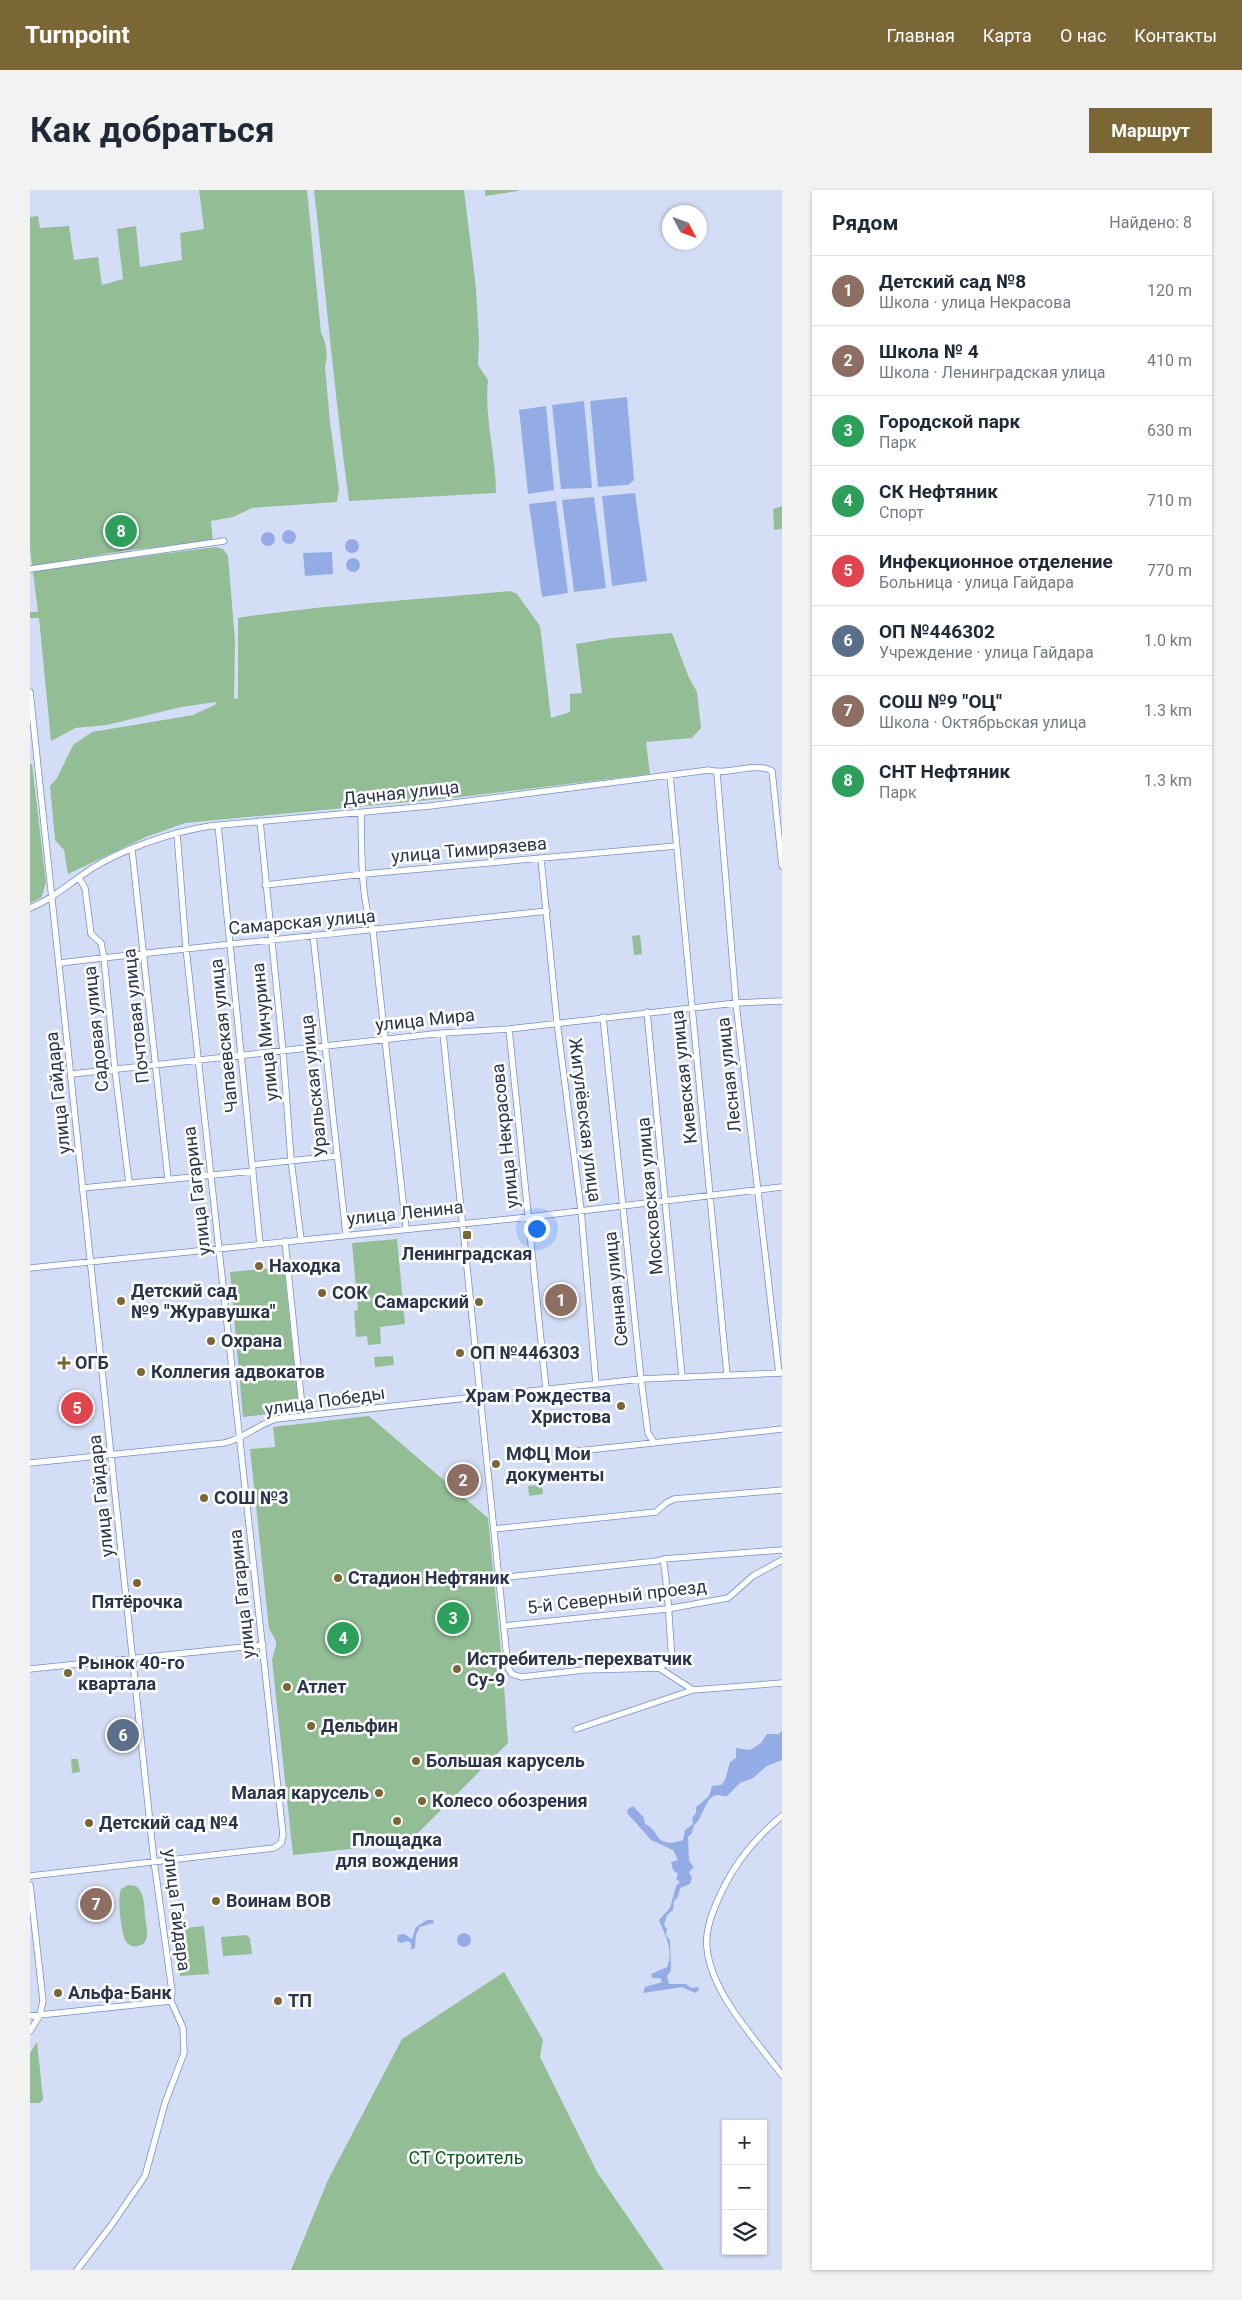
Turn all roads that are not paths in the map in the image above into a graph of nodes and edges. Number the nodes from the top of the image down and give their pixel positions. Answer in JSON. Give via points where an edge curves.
{"nodes":[{"id":1,"x":224,"y":541,"type":"dead end"},
{"id":2,"x":30,"y":569,"type":"edge"},
{"id":3,"x":30,"y":692,"type":"edge"},
{"id":4,"x":716,"y":773,"type":"junction"},
{"id":5,"x":670,"y":775,"type":"junction"},
{"id":6,"x":361,"y":813,"type":"junction"},
{"id":7,"x":260,"y":821,"type":"junction"},
{"id":8,"x":218,"y":825,"type":"junction"},
{"id":9,"x":177,"y":833,"type":"junction"},
{"id":10,"x":676,"y":846,"type":"junction"},
{"id":11,"x":132,"y":850,"type":"junction"},
{"id":12,"x":541,"y":860,"type":"junction"},
{"id":13,"x":782,"y":866,"type":"edge"},
{"id":14,"x":364,"y":874,"type":"junction"},
{"id":15,"x":79,"y":878,"type":"junction"},
{"id":16,"x":265,"y":885,"type":"junction"},
{"id":17,"x":52,"y":897,"type":"junction"},
{"id":18,"x":30,"y":908,"type":"edge"},
{"id":19,"x":547,"y":911,"type":"junction"},
{"id":20,"x":373,"y":931,"type":"junction"},
{"id":21,"x":313,"y":935,"type":"junction"},
{"id":22,"x":270,"y":939,"type":"junction"},
{"id":23,"x":229,"y":944,"type":"junction"},
{"id":24,"x":186,"y":948,"type":"junction"},
{"id":25,"x":144,"y":952,"type":"junction"},
{"id":26,"x":104,"y":958,"type":"junction"},
{"id":27,"x":60,"y":963,"type":"junction"},
{"id":28,"x":782,"y":1001,"type":"edge"},
{"id":29,"x":736,"y":1003,"type":"junction"},
{"id":30,"x":691,"y":1008,"type":"junction"},
{"id":31,"x":647,"y":1012,"type":"junction"},
{"id":32,"x":603,"y":1017,"type":"junction"},
{"id":33,"x":558,"y":1022,"type":"junction"},
{"id":34,"x":509,"y":1029,"type":"junction"},
{"id":35,"x":443,"y":1032,"type":"junction"},
{"id":36,"x":386,"y":1040,"type":"junction"},
{"id":37,"x":325,"y":1047,"type":"junction"},
{"id":38,"x":283,"y":1052,"type":"junction"},
{"id":39,"x":242,"y":1056,"type":"junction"},
{"id":40,"x":198,"y":1060,"type":"junction"},
{"id":41,"x":156,"y":1065,"type":"junction"},
{"id":42,"x":115,"y":1070,"type":"junction"},
{"id":43,"x":72,"y":1074,"type":"junction"},
{"id":44,"x":336,"y":1156,"type":"junction"},
{"id":45,"x":291,"y":1160,"type":"junction"},
{"id":46,"x":253,"y":1168,"type":"junction"},
{"id":47,"x":210,"y":1175,"type":"junction"},
{"id":48,"x":168,"y":1179,"type":"junction"},
{"id":49,"x":129,"y":1183,"type":"junction"},
{"id":50,"x":782,"y":1187,"type":"edge"},
{"id":51,"x":83,"y":1188,"type":"junction"},
{"id":52,"x":756,"y":1190,"type":"junction"},
{"id":53,"x":712,"y":1196,"type":"junction"},
{"id":54,"x":667,"y":1201,"type":"junction"},
{"id":55,"x":623,"y":1206,"type":"junction"},
{"id":56,"x":581,"y":1210,"type":"junction"},
{"id":57,"x":529,"y":1217,"type":"junction"},
{"id":58,"x":462,"y":1222,"type":"junction"},
{"id":59,"x":406,"y":1228,"type":"junction"},
{"id":60,"x":346,"y":1234,"type":"junction"},
{"id":61,"x":301,"y":1239,"type":"junction"},
{"id":62,"x":285,"y":1241,"type":"junction"},
{"id":63,"x":260,"y":1244,"type":"junction"},
{"id":64,"x":219,"y":1249,"type":"junction"},
{"id":65,"x":90,"y":1262,"type":"junction"},
{"id":66,"x":30,"y":1268,"type":"edge"},
{"id":67,"x":780,"y":1373,"type":"edge"},
{"id":68,"x":728,"y":1375,"type":"junction"},
{"id":69,"x":682,"y":1377,"type":"junction"},
{"id":70,"x":640,"y":1379,"type":"junction"},
{"id":71,"x":596,"y":1384,"type":"junction"},
{"id":72,"x":546,"y":1389,"type":"junction"},
{"id":73,"x":480,"y":1396,"type":"junction"},
{"id":74,"x":303,"y":1416,"type":"junction"},
{"id":75,"x":782,"y":1429,"type":"edge"},
{"id":76,"x":241,"y":1438,"type":"junction"},
{"id":77,"x":654,"y":1441,"type":"junction"},
{"id":78,"x":578,"y":1451,"type":"dead end"},
{"id":79,"x":112,"y":1455,"type":"junction"},
{"id":80,"x":30,"y":1464,"type":"edge"},
{"id":81,"x":782,"y":1490,"type":"edge"},
{"id":82,"x":494,"y":1529,"type":"junction"},
{"id":83,"x":782,"y":1550,"type":"edge"},
{"id":84,"x":663,"y":1559,"type":"junction"},
{"id":85,"x":782,"y":1560,"type":"edge"},
{"id":86,"x":499,"y":1578,"type":"junction"},
{"id":87,"x":667,"y":1609,"type":"junction"},
{"id":88,"x":504,"y":1626,"type":"junction"},
{"id":89,"x":263,"y":1645,"type":"junction"},
{"id":90,"x":133,"y":1660,"type":"junction"},
{"id":91,"x":659,"y":1668,"type":"junction"},
{"id":92,"x":30,"y":1669,"type":"edge"},
{"id":93,"x":782,"y":1683,"type":"edge"},
{"id":94,"x":694,"y":1690,"type":"junction"},
{"id":95,"x":576,"y":1729,"type":"dead end"},
{"id":96,"x":782,"y":1816,"type":"edge"},
{"id":97,"x":154,"y":1861,"type":"junction"},
{"id":98,"x":30,"y":1876,"type":"edge"},
{"id":99,"x":30,"y":1885,"type":"edge"},
{"id":100,"x":171,"y":2001,"type":"junction"},
{"id":101,"x":40,"y":2015,"type":"junction"},
{"id":102,"x":30,"y":2016,"type":"edge"},
{"id":103,"x":30,"y":2031,"type":"edge"},
{"id":104,"x":782,"y":2075,"type":"edge"},
{"id":105,"x":83,"y":2263,"type":"junction"},
{"id":106,"x":77,"y":2270,"type":"edge"},
{"id":107,"x":86,"y":2270,"type":"edge"}],
"edges":[{"from":1,"to":2,"type":"street"},
{"from":3,"to":17,"type":"street","name":"улица Гайдара"},
{"from":4,"to":5,"type":"street","name":"Дачная улица","via":[[709,770]]},
{"from":4,"to":13,"type":"street","name":"Дачная улица","via":[[772,771]]},
{"from":4,"to":29,"type":"street","name":"Лесная улица"},
{"from":5,"to":6,"type":"street","name":"Дачная улица"},
{"from":5,"to":10,"type":"street","name":"Киевская улица"},
{"from":6,"to":7,"type":"street","name":"Дачная улица"},
{"from":6,"to":14,"type":"street"},
{"from":7,"to":8,"type":"street","name":"Дачная улица"},
{"from":7,"to":16,"type":"street","name":"улица Мичурина"},
{"from":8,"to":9,"type":"street","name":"Дачная улица"},
{"from":8,"to":23,"type":"street","name":"Чапаевская улица"},
{"from":9,"to":11,"type":"street","name":"Дачная улица"},
{"from":9,"to":24,"type":"street","name":"улица Гагарина"},
{"from":10,"to":12,"type":"street","name":"улица Тимирязева"},
{"from":10,"to":30,"type":"street","name":"Киевская улица"},
{"from":11,"to":15,"type":"street","name":"Дачная улица","via":[[96,866]]},
{"from":11,"to":25,"type":"street","name":"Почтовая улица"},
{"from":12,"to":14,"type":"street","name":"улица Тимирязева"},
{"from":12,"to":19,"type":"street","name":"Жигулёвская улица"},
{"from":14,"to":16,"type":"street","name":"улица Тимирязева"},
{"from":14,"to":20,"type":"street"},
{"from":15,"to":17,"type":"street","name":"Дачная улица"},
{"from":15,"to":26,"type":"street","name":"Садовая улица","via":[[85,888],[91,934],[101,943]]},
{"from":16,"to":22,"type":"street","name":"улица Мичурина"},
{"from":17,"to":18,"type":"street","name":"Дачная улица"},
{"from":17,"to":27,"type":"street","name":"улица Гайдара"},
{"from":19,"to":20,"type":"street","name":"Самарская улица"},
{"from":19,"to":33,"type":"street","name":"Жигулёвская улица"},
{"from":20,"to":21,"type":"street","name":"Самарская улица"},
{"from":20,"to":36,"type":"street"},
{"from":21,"to":22,"type":"street","name":"Самарская улица"},
{"from":21,"to":37,"type":"street","name":"Уральская улица"},
{"from":22,"to":23,"type":"street","name":"Самарская улица"},
{"from":22,"to":38,"type":"street","name":"улица Мичурина"},
{"from":23,"to":24,"type":"street","name":"Самарская улица"},
{"from":23,"to":39,"type":"street","name":"Чапаевская улица"},
{"from":24,"to":25,"type":"street","name":"Самарская улица"},
{"from":24,"to":40,"type":"street","name":"улица Гагарина"},
{"from":25,"to":26,"type":"street","name":"Самарская улица"},
{"from":25,"to":41,"type":"street","name":"Почтовая улица"},
{"from":26,"to":27,"type":"street","name":"Самарская улица"},
{"from":26,"to":42,"type":"street","name":"Садовая улица"},
{"from":27,"to":43,"type":"street","name":"улица Гайдара"},
{"from":28,"to":29,"type":"street","name":"улица Мира"},
{"from":29,"to":30,"type":"street","name":"улица Мира"},
{"from":29,"to":52,"type":"street","name":"Лесная улица"},
{"from":30,"to":31,"type":"street","name":"улица Мира"},
{"from":30,"to":53,"type":"street","name":"Киевская улица"},
{"from":31,"to":32,"type":"street","name":"улица Мира"},
{"from":31,"to":54,"type":"street","name":"Московская улица"},
{"from":32,"to":33,"type":"street","name":"улица Мира"},
{"from":32,"to":55,"type":"street","name":"Сенная улица"},
{"from":33,"to":34,"type":"street","name":"улица Мира"},
{"from":33,"to":56,"type":"street","name":"Жигулёвская улица"},
{"from":34,"to":35,"type":"street","name":"улица Мира"},
{"from":34,"to":57,"type":"street","name":"улица Некрасова"},
{"from":35,"to":36,"type":"street","name":"улица Мира"},
{"from":35,"to":58,"type":"street"},
{"from":36,"to":37,"type":"street","name":"улица Мира"},
{"from":36,"to":59,"type":"street"},
{"from":37,"to":38,"type":"street","name":"улица Мира"},
{"from":37,"to":44,"type":"street","name":"Уральская улица"},
{"from":38,"to":39,"type":"street","name":"улица Мира"},
{"from":38,"to":45,"type":"street","name":"улица Мичурина"},
{"from":39,"to":40,"type":"street","name":"улица Мира"},
{"from":39,"to":46,"type":"street","name":"Чапаевская улица"},
{"from":40,"to":41,"type":"street","name":"улица Мира"},
{"from":40,"to":47,"type":"street","name":"улица Гагарина"},
{"from":41,"to":42,"type":"street","name":"улица Мира"},
{"from":41,"to":48,"type":"street","name":"Почтовая улица"},
{"from":42,"to":43,"type":"street","name":"улица Мира"},
{"from":42,"to":49,"type":"street","name":"Садовая улица"},
{"from":43,"to":51,"type":"street","name":"улица Гайдара"},
{"from":44,"to":45,"type":"street"},
{"from":44,"to":60,"type":"street","name":"Уральская улица"},
{"from":45,"to":46,"type":"street"},
{"from":45,"to":61,"type":"street","name":"улица Мичурина"},
{"from":46,"to":47,"type":"street"},
{"from":46,"to":63,"type":"street","name":"Чапаевская улица"},
{"from":47,"to":48,"type":"street"},
{"from":47,"to":64,"type":"street","name":"улица Гагарина"},
{"from":48,"to":49,"type":"street"},
{"from":49,"to":51,"type":"street"},
{"from":50,"to":52,"type":"street","name":"улица Ленина"},
{"from":51,"to":65,"type":"street","name":"улица Гайдара"},
{"from":52,"to":53,"type":"street","name":"улица Ленина"},
{"from":52,"to":67,"type":"street","name":"Лесная улица"},
{"from":53,"to":54,"type":"street","name":"улица Ленина"},
{"from":53,"to":68,"type":"street","name":"Киевская улица"},
{"from":54,"to":55,"type":"street","name":"улица Ленина"},
{"from":54,"to":69,"type":"street","name":"Московская улица"},
{"from":55,"to":56,"type":"street","name":"улица Ленина"},
{"from":55,"to":70,"type":"street","name":"Сенная улица"},
{"from":56,"to":57,"type":"street","name":"улица Ленина"},
{"from":56,"to":71,"type":"street","name":"Жигулёвская улица"},
{"from":57,"to":58,"type":"street","name":"улица Ленина"},
{"from":57,"to":72,"type":"street","name":"улица Некрасова"},
{"from":58,"to":59,"type":"street","name":"улица Ленина"},
{"from":58,"to":73,"type":"street"},
{"from":59,"to":60,"type":"street","name":"улица Ленина"},
{"from":60,"to":61,"type":"street","name":"улица Ленина"},
{"from":61,"to":62,"type":"street","name":"улица Ленина"},
{"from":62,"to":63,"type":"street","name":"улица Ленина"},
{"from":62,"to":74,"type":"street"},
{"from":63,"to":64,"type":"street","name":"улица Ленина"},
{"from":64,"to":65,"type":"street","name":"улица Ленина"},
{"from":64,"to":76,"type":"street","name":"улица Гагарина"},
{"from":65,"to":66,"type":"street","name":"улица Ленина"},
{"from":65,"to":79,"type":"street","name":"улица Гайдара"},
{"from":67,"to":68,"type":"street","name":"улица Победы"},
{"from":68,"to":69,"type":"street","name":"улица Победы"},
{"from":69,"to":70,"type":"street","name":"улица Победы"},
{"from":70,"to":71,"type":"street","name":"улица Победы"},
{"from":70,"to":77,"type":"street","name":"Сенная улица","via":[[648,1433]]},
{"from":71,"to":72,"type":"street","name":"улица Победы"},
{"from":72,"to":73,"type":"street","name":"улица Победы"},
{"from":73,"to":74,"type":"street","name":"улица Победы"},
{"from":73,"to":82,"type":"street"},
{"from":74,"to":76,"type":"street","name":"улица Победы","via":[[261,1424]]},
{"from":75,"to":77,"type":"street"},
{"from":76,"to":79,"type":"street","name":"улица Победы","via":[[224,1443]]},
{"from":76,"to":89,"type":"street","name":"улица Гагарина"},
{"from":77,"to":78,"type":"street"},
{"from":79,"to":80,"type":"street","name":"улица Победы"},
{"from":79,"to":90,"type":"street","name":"улица Гайдара"},
{"from":81,"to":82,"type":"street","via":[[674,1499],[656,1512]]},
{"from":82,"to":86,"type":"street"},
{"from":83,"to":84,"type":"street"},
{"from":84,"to":86,"type":"street"},
{"from":84,"to":87,"type":"street","via":[[668,1589]]},
{"from":85,"to":87,"type":"street","name":"5-й Северный проезд","via":[[746,1580],[728,1598]]},
{"from":86,"to":88,"type":"street"},
{"from":87,"to":88,"type":"street","name":"5-й Северный проезд"},
{"from":87,"to":91,"type":"street","via":[[672,1660]]},
{"from":88,"to":91,"type":"street","via":[[508,1668],[512,1674],[521,1677],[584,1670]]},
{"from":89,"to":90,"type":"street"},
{"from":89,"to":97,"type":"street","name":"улица Гагарина","via":[[284,1835],[281,1844],[274,1848]]},
{"from":90,"to":92,"type":"street"},
{"from":90,"to":97,"type":"street","name":"улица Гайдара"},
{"from":91,"to":94,"type":"street"},
{"from":93,"to":94,"type":"street"},
{"from":94,"to":95,"type":"street"},
{"from":96,"to":104,"type":"street","via":[[753,1844],[732,1872],[713,1909],[707,1939],[712,1965],[730,2004]]},
{"from":97,"to":98,"type":"street"},
{"from":97,"to":100,"type":"street","name":"улица Гайдара"},
{"from":99,"to":101,"type":"street","via":[[43,1987]]},
{"from":100,"to":101,"type":"street"},
{"from":100,"to":105,"type":"street","via":[[184,2028],[184,2053],[165,2102],[145,2176]]},
{"from":101,"to":102,"type":"street"},
{"from":101,"to":103,"type":"street"},
{"from":105,"to":106,"type":"street"},
{"from":105,"to":107,"type":"street"}]}
